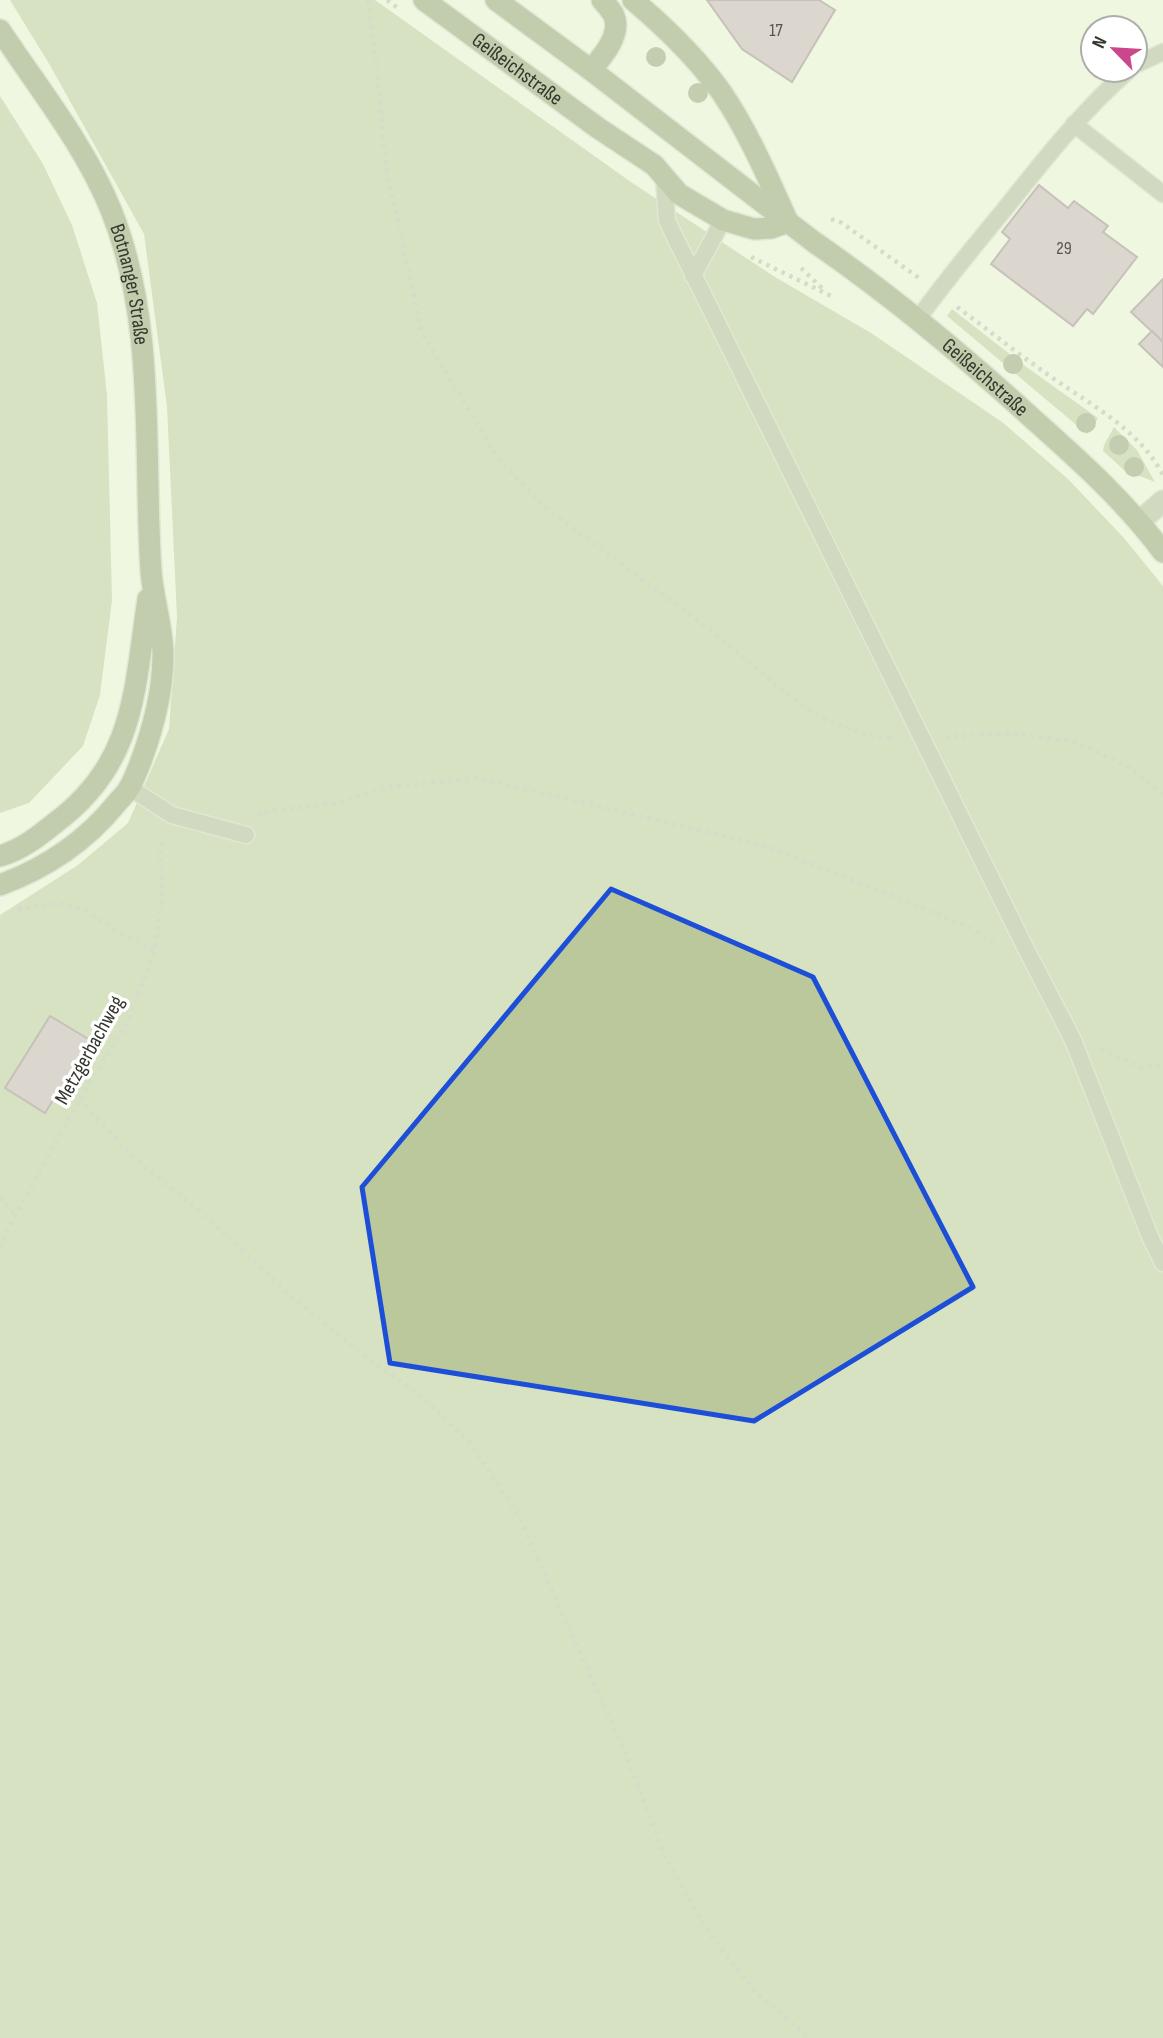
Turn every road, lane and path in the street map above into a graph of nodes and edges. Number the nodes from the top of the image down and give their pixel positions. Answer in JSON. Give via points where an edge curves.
{"nodes":[{"id":1,"x":368,"y":0,"type":"edge"},
{"id":2,"x":424,"y":0,"type":"edge"},
{"id":3,"x":496,"y":0,"type":"edge"},
{"id":4,"x":602,"y":0,"type":"edge"},
{"id":5,"x":633,"y":0,"type":"edge"},
{"id":6,"x":0,"y":30,"type":"edge"},
{"id":7,"x":591,"y":70,"type":"junction"},
{"id":8,"x":1114,"y":84,"type":"edge"},
{"id":9,"x":1074,"y":124,"type":"junction"},
{"id":10,"x":664,"y":178,"type":"junction"},
{"id":11,"x":1163,"y":194,"type":"edge"},
{"id":12,"x":789,"y":222,"type":"junction"},
{"id":13,"x":842,"y":223,"type":"dead end"},
{"id":14,"x":718,"y":228,"type":"junction"},
{"id":15,"x":693,"y":276,"type":"junction"},
{"id":16,"x":938,"y":292,"type":"junction"},
{"id":17,"x":831,"y":296,"type":"dead end"},
{"id":18,"x":917,"y":320,"type":"junction"},
{"id":19,"x":1163,"y":476,"type":"edge"},
{"id":20,"x":1163,"y":501,"type":"edge"},
{"id":21,"x":1140,"y":521,"type":"junction"},
{"id":22,"x":1163,"y":552,"type":"edge"},
{"id":23,"x":151,"y":572,"type":"junction"},
{"id":24,"x":922,"y":738,"type":"junction"},
{"id":25,"x":130,"y":788,"type":"junction"},
{"id":26,"x":1163,"y":795,"type":"edge"},
{"id":27,"x":172,"y":814,"type":"junction"},
{"id":28,"x":246,"y":835,"type":"joint"},
{"id":29,"x":0,"y":856,"type":"edge"},
{"id":30,"x":0,"y":885,"type":"edge"},
{"id":31,"x":11,"y":911,"type":"dead end"},
{"id":32,"x":1024,"y":945,"type":"junction"},
{"id":33,"x":155,"y":950,"type":"junction"},
{"id":34,"x":1073,"y":1040,"type":"junction"},
{"id":35,"x":1163,"y":1065,"type":"edge"},
{"id":36,"x":80,"y":1099,"type":"junction"},
{"id":37,"x":0,"y":1197,"type":"edge"},
{"id":38,"x":15,"y":1216,"type":"junction"},
{"id":39,"x":0,"y":1248,"type":"edge"},
{"id":40,"x":1163,"y":1263,"type":"edge"},
{"id":41,"x":809,"y":2038,"type":"edge"}],
"edges":[{"from":1,"to":24,"type":"path","via":[[386,167],[422,333],[498,458],[542,505],[718,635],[787,694],[827,720],[868,735]]},
{"from":2,"to":10,"type":"main road","name":"Geißeichstraße","via":[[654,165]]},
{"from":3,"to":7,"type":"main road","name":"Geißeichstraße"},
{"from":4,"to":7,"type":"main road","via":[[614,15],[615,30]]},
{"from":5,"to":12,"type":"main road","name":"Geißeichstraße","via":[[721,92],[746,132]]},
{"from":6,"to":23,"type":"main road","name":"Botnanger Straße","via":[[73,135],[96,177],[130,271],[146,403]]},
{"from":7,"to":12,"type":"main road","name":"Geißeichstraße"},
{"from":8,"to":9,"type":"lane"},
{"from":9,"to":11,"type":"lane"},
{"from":9,"to":16,"type":"lane"},
{"from":10,"to":14,"type":"main road","name":"Geißeichstraße"},
{"from":10,"to":15,"type":"lane","via":[[667,221]]},
{"from":12,"to":14,"type":"main road","name":"Geißeichstraße","via":[[771,228]]},
{"from":12,"to":18,"type":"main road","name":"Geißeichstraße"},
{"from":13,"to":16,"type":"path"},
{"from":14,"to":15,"type":"lane"},
{"from":14,"to":17,"type":"path","via":[[737,250]]},
{"from":15,"to":24,"type":"lane"},
{"from":16,"to":18,"type":"lane"},
{"from":16,"to":19,"type":"path","via":[[1111,418],[1147,449]]},
{"from":18,"to":21,"type":"main road","name":"Geißeichstraße","via":[[1111,489]]},
{"from":20,"to":21,"type":"street"},
{"from":21,"to":22,"type":"main road","name":"Geißeichstraße"},
{"from":23,"to":25,"type":"main road","name":"Botnanger Straße","via":[[163,655],[156,713]]},
{"from":23,"to":29,"type":"main road","name":"Botnanger Straße","via":[[132,706],[110,765],[89,795],[61,819]]},
{"from":24,"to":26,"type":"path","via":[[1010,733],[1077,743],[1129,767]]},
{"from":24,"to":32,"type":"lane"},
{"from":25,"to":27,"type":"lane"},
{"from":25,"to":30,"type":"main road","name":"Botnanger Straße","via":[[98,826],[72,847],[39,869]]},
{"from":27,"to":28,"type":"lane"},
{"from":27,"to":33,"type":"path","name":"Metzgerbachweg","via":[[160,848],[162,898]]},
{"from":28,"to":32,"type":"path","via":[[261,812],[338,803],[389,787],[478,778],[767,846],[969,927],[1002,948]]},
{"from":31,"to":33,"type":"path","via":[[58,903],[87,911]]},
{"from":32,"to":34,"type":"lane"},
{"from":33,"to":36,"type":"path","name":"Metzgerbachweg","via":[[127,1023]]},
{"from":34,"to":35,"type":"path","via":[[1141,1067]]},
{"from":34,"to":40,"type":"lane"},
{"from":36,"to":38,"type":"path","name":"Metzgerbachweg"},
{"from":36,"to":41,"type":"path","via":[[133,1157],[296,1300],[421,1396],[469,1442],[517,1513],[625,1752],[665,1857],[710,1934],[756,1993]]},
{"from":37,"to":38,"type":"path"},
{"from":38,"to":39,"type":"path","name":"Metzgerbachweg"}]}
